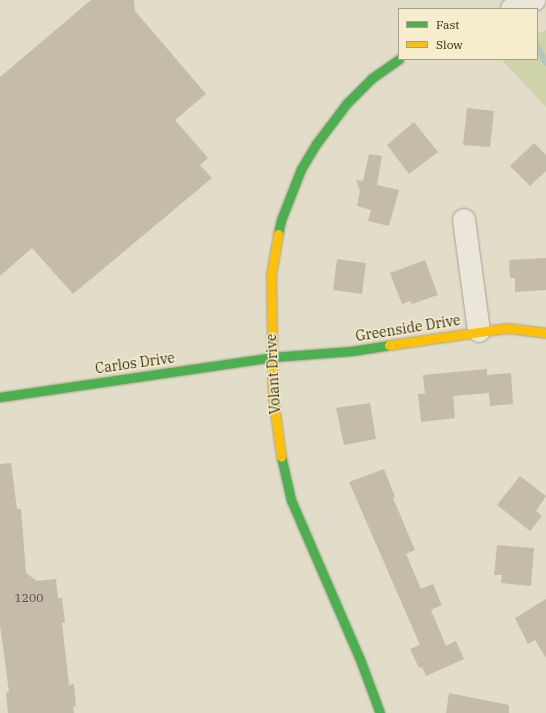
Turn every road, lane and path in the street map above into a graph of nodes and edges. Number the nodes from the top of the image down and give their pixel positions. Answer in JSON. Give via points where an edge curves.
{"nodes":[{"id":1,"x":534,"y":0,"type":"edge"},
{"id":2,"x":514,"y":8,"type":"edge"},
{"id":3,"x":398,"y":60,"type":"edge"},
{"id":4,"x":464,"y":220,"type":"dead end"},
{"id":5,"x":479,"y":331,"type":"junction"},
{"id":6,"x":546,"y":334,"type":"edge"},
{"id":7,"x":273,"y":357,"type":"junction"},
{"id":8,"x":0,"y":397,"type":"edge"},
{"id":9,"x":380,"y":713,"type":"edge"}],
"edges":[{"from":1,"to":2,"type":"street"},
{"from":3,"to":7,"type":"street","name":"Volant Drive","via":[[372,78],[347,103],[316,144],[290,197],[276,242],[271,275],[270,319]]},
{"from":4,"to":5,"type":"street"},
{"from":5,"to":6,"type":"street","name":"Greenside Drive","via":[[507,328]]},
{"from":5,"to":7,"type":"street","name":"Greenside Drive","via":[[352,351]]},
{"from":7,"to":8,"type":"street","name":"Carlos Drive"},
{"from":7,"to":9,"type":"street","name":"Volant Drive","via":[[277,425],[291,500],[361,662]]}]}
